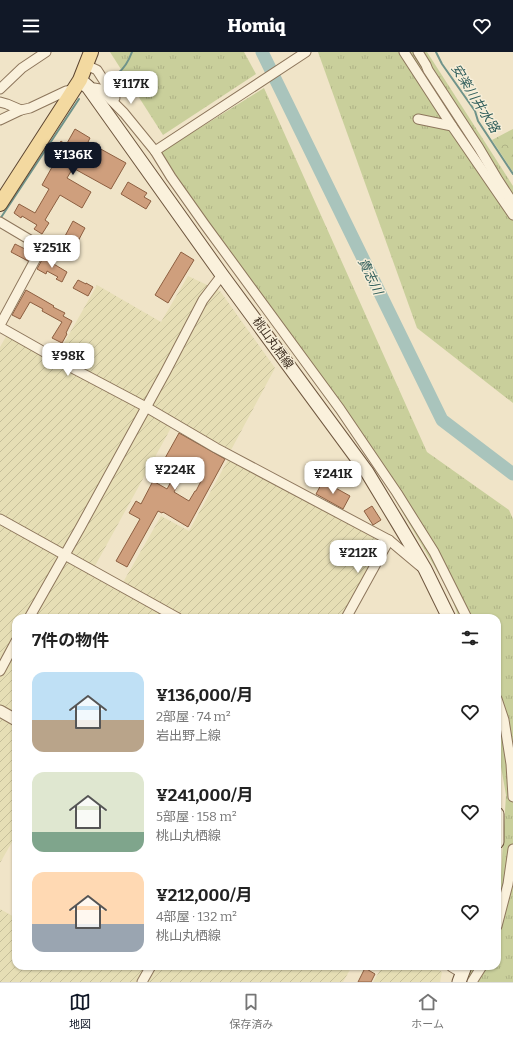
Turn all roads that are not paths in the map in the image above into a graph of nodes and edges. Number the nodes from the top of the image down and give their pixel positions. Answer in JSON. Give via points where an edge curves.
{"nodes":[{"id":1,"x":46,"y":52,"type":"edge"},
{"id":2,"x":306,"y":52,"type":"edge"},
{"id":3,"x":404,"y":52,"type":"edge"},
{"id":4,"x":418,"y":52,"type":"edge"},
{"id":5,"x":89,"y":58,"type":"edge"},
{"id":6,"x":81,"y":86,"type":"junction"},
{"id":7,"x":0,"y":89,"type":"edge"},
{"id":8,"x":0,"y":102,"type":"edge"},
{"id":9,"x":21,"y":110,"type":"junction"},
{"id":10,"x":124,"y":113,"type":"junction"},
{"id":11,"x":418,"y":119,"type":"dead end"},
{"id":12,"x":0,"y":120,"type":"edge"},
{"id":13,"x":452,"y":126,"type":"junction"},
{"id":14,"x":155,"y":151,"type":"junction"},
{"id":15,"x":513,"y":203,"type":"edge"},
{"id":16,"x":0,"y":204,"type":"edge"},
{"id":17,"x":513,"y":215,"type":"edge"},
{"id":18,"x":0,"y":222,"type":"edge"},
{"id":19,"x":222,"y":275,"type":"junction"},
{"id":20,"x":0,"y":326,"type":"edge"},
{"id":21,"x":146,"y":407,"type":"junction"},
{"id":22,"x":0,"y":519,"type":"edge"},
{"id":23,"x":389,"y":540,"type":"junction"},
{"id":24,"x":65,"y":554,"type":"junction"},
{"id":25,"x":424,"y":569,"type":"junction"},
{"id":26,"x":31,"y":614,"type":"edge"},
{"id":27,"x":171,"y":614,"type":"edge"},
{"id":28,"x":348,"y":614,"type":"edge"},
{"id":29,"x":447,"y":614,"type":"edge"},
{"id":30,"x":465,"y":614,"type":"edge"},
{"id":31,"x":12,"y":649,"type":"edge"},
{"id":32,"x":0,"y":670,"type":"edge"},
{"id":33,"x":501,"y":711,"type":"edge"},
{"id":34,"x":0,"y":712,"type":"edge"},
{"id":35,"x":12,"y":718,"type":"edge"},
{"id":36,"x":513,"y":797,"type":"edge"},
{"id":37,"x":513,"y":848,"type":"edge"},
{"id":38,"x":501,"y":911,"type":"edge"},
{"id":39,"x":149,"y":970,"type":"edge"},
{"id":40,"x":480,"y":970,"type":"edge"},
{"id":41,"x":142,"y":982,"type":"edge"},
{"id":42,"x":472,"y":982,"type":"edge"}],
"edges":[{"from":1,"to":7,"type":"street","via":[[22,68]]},
{"from":2,"to":14,"type":"street"},
{"from":3,"to":13,"type":"street"},
{"from":4,"to":15,"type":"street"},
{"from":5,"to":6,"type":"main road"},
{"from":5,"to":10,"type":"street"},
{"from":6,"to":9,"type":"street"},
{"from":6,"to":10,"type":"street","via":[[100,89]]},
{"from":6,"to":16,"type":"main road"},
{"from":6,"to":19,"type":"main road","name":"桃山丸栖線"},
{"from":8,"to":9,"type":"street"},
{"from":9,"to":12,"type":"street"},
{"from":10,"to":14,"type":"street"},
{"from":11,"to":13,"type":"street"},
{"from":13,"to":17,"type":"street"},
{"from":14,"to":30,"type":"street","via":[[397,493],[434,552]]},
{"from":18,"to":20,"type":"street","via":[[42,247]]},
{"from":19,"to":21,"type":"street","via":[[203,300]]},
{"from":19,"to":25,"type":"main road","name":"桃山丸栖線","via":[[367,472]]},
{"from":20,"to":21,"type":"street"},
{"from":21,"to":23,"type":"street","via":[[216,448]]},
{"from":21,"to":24,"type":"street"},
{"from":22,"to":24,"type":"street"},
{"from":23,"to":25,"type":"street"},
{"from":23,"to":28,"type":"street"},
{"from":24,"to":26,"type":"street"},
{"from":24,"to":27,"type":"street"},
{"from":25,"to":29,"type":"main road","name":"桃山丸栖線"},
{"from":31,"to":32,"type":"street"},
{"from":33,"to":36,"type":"street","via":[[512,764]]},
{"from":34,"to":35,"type":"street"},
{"from":37,"to":38,"type":"street"},
{"from":39,"to":41,"type":"street"},
{"from":40,"to":42,"type":"street"}]}
